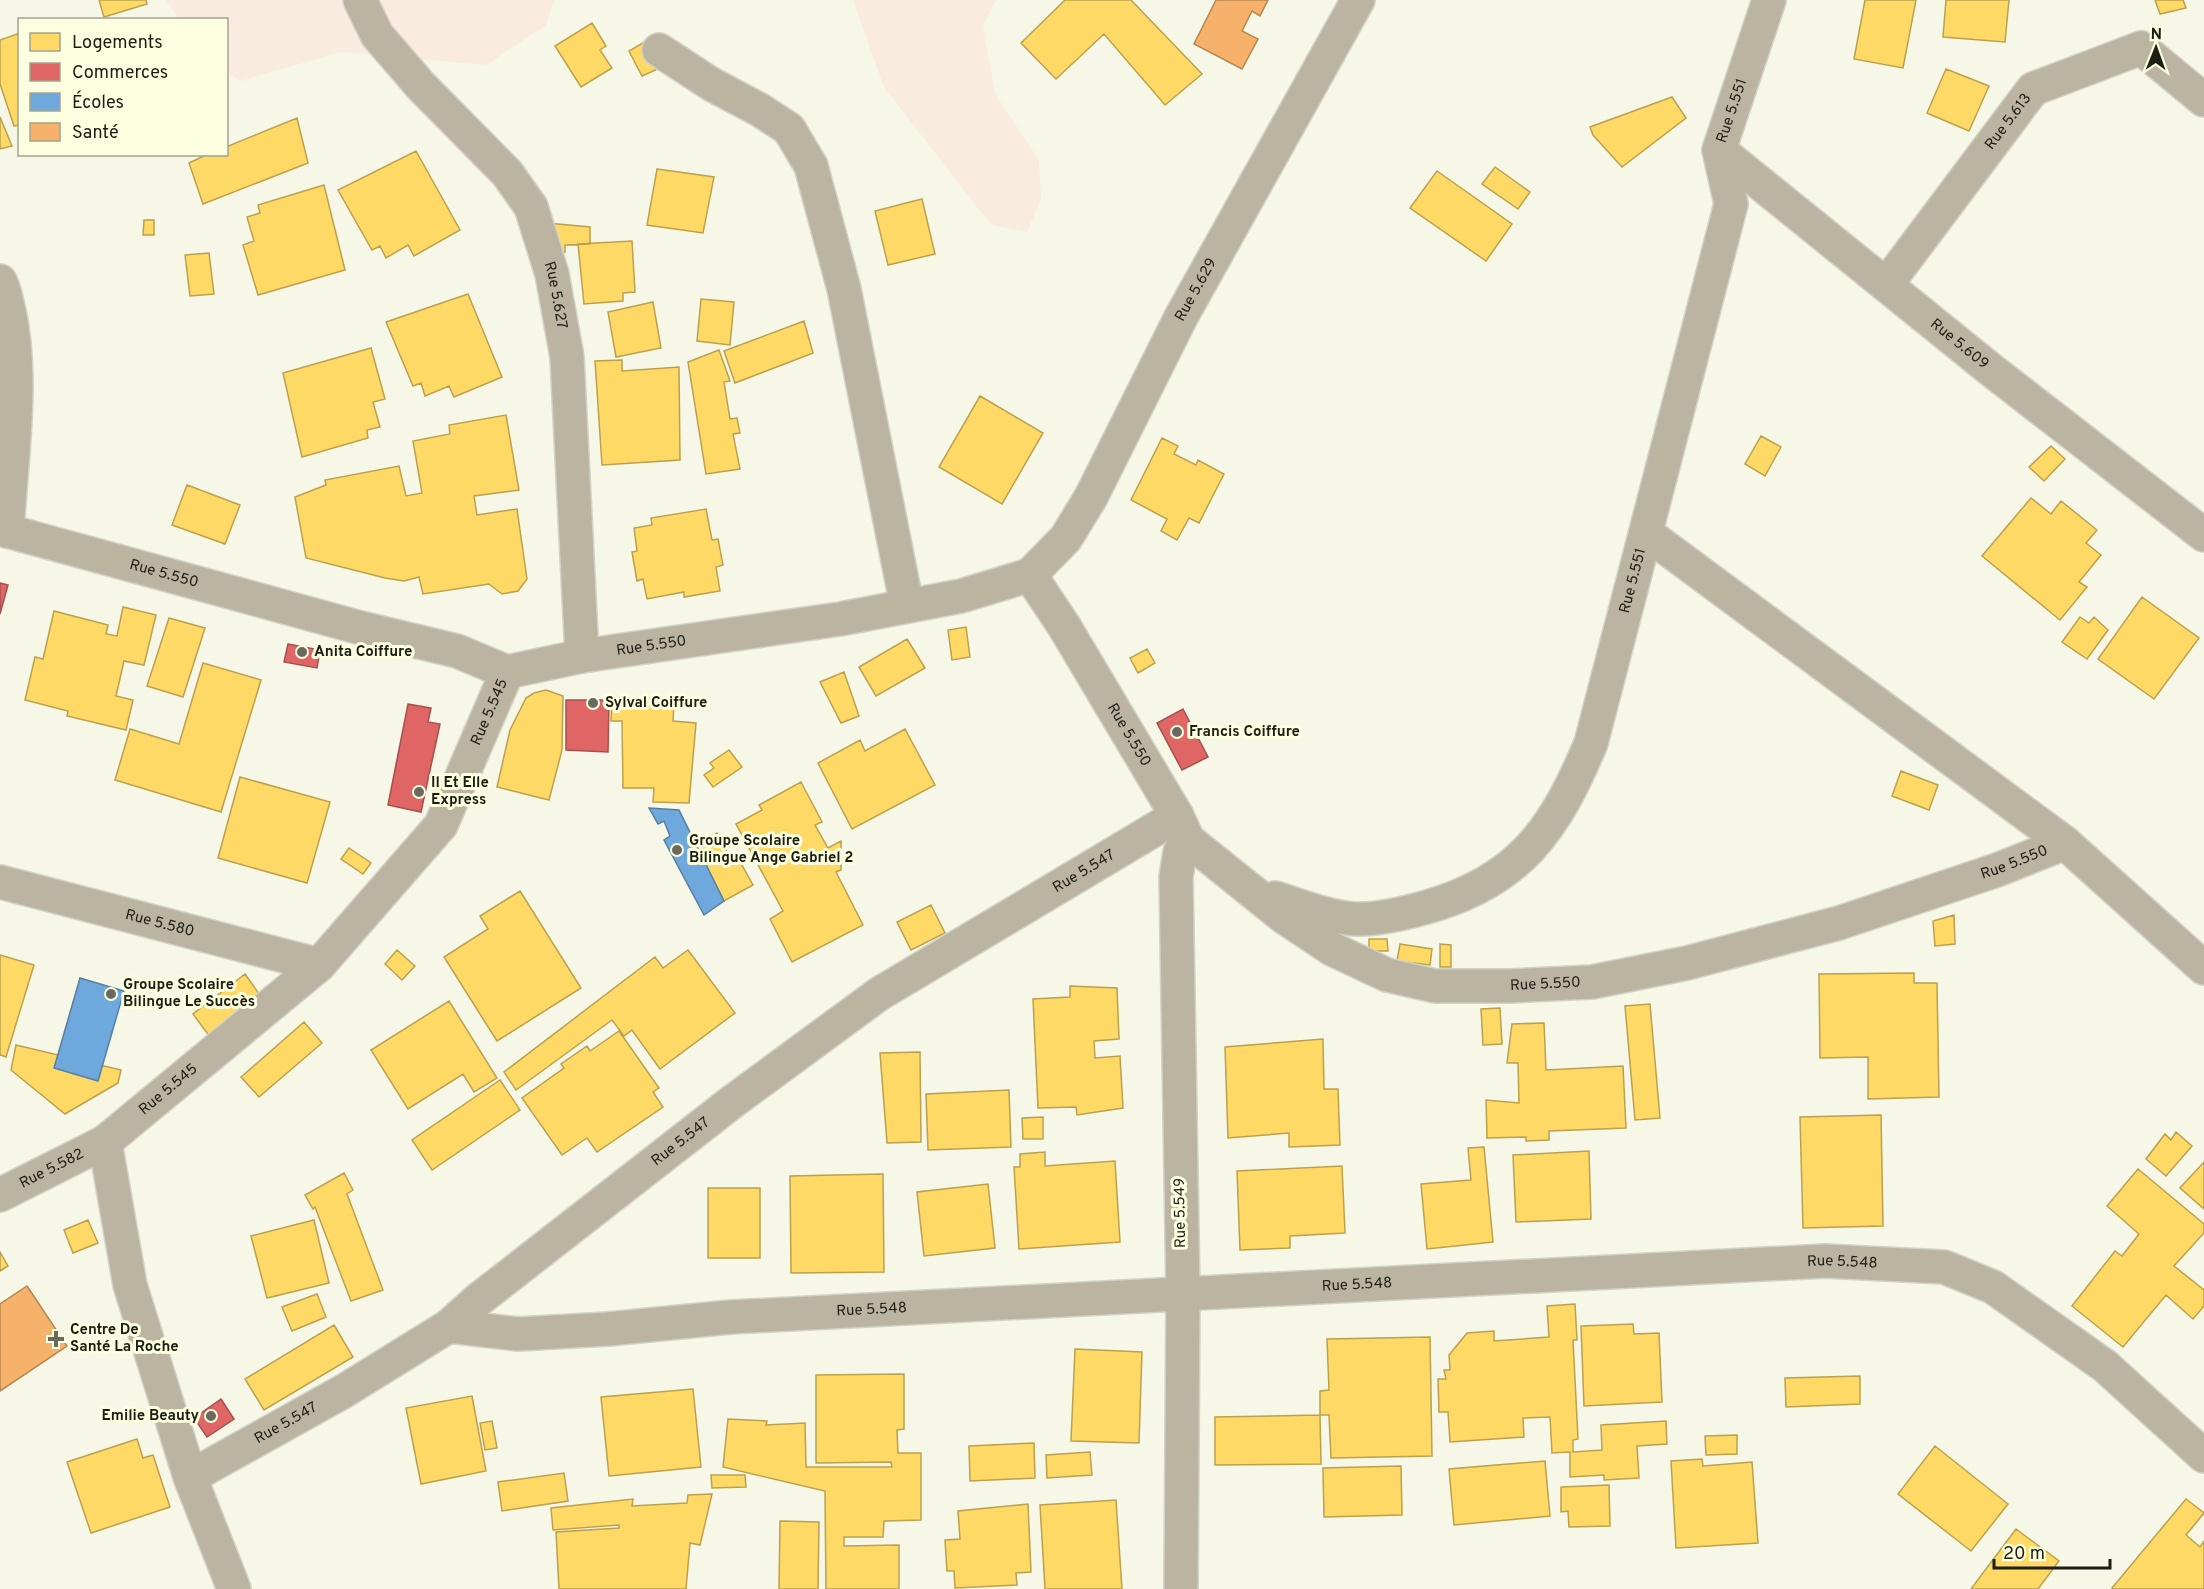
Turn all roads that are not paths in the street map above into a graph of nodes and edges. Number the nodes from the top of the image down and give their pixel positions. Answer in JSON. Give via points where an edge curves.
{"nodes":[{"id":1,"x":360,"y":0,"type":"edge"},
{"id":2,"x":1358,"y":0,"type":"edge"},
{"id":3,"x":1768,"y":0,"type":"edge"},
{"id":4,"x":659,"y":50,"type":"dead end"},
{"id":5,"x":2204,"y":100,"type":"edge"},
{"id":6,"x":1719,"y":150,"type":"junction"},
{"id":7,"x":0,"y":281,"type":"edge"},
{"id":8,"x":1886,"y":285,"type":"junction"},
{"id":9,"x":3,"y":530,"type":"edge"},
{"id":10,"x":1646,"y":533,"type":"junction"},
{"id":11,"x":2204,"y":535,"type":"edge"},
{"id":12,"x":1030,"y":575,"type":"junction"},
{"id":13,"x":907,"y":606,"type":"junction"},
{"id":14,"x":582,"y":656,"type":"junction"},
{"id":15,"x":507,"y":672,"type":"junction"},
{"id":16,"x":1182,"y":828,"type":"junction"},
{"id":17,"x":2065,"y":843,"type":"junction"},
{"id":18,"x":0,"y":882,"type":"edge"},
{"id":19,"x":1240,"y":884,"type":"junction"},
{"id":20,"x":319,"y":965,"type":"junction"},
{"id":21,"x":2204,"y":968,"type":"edge"},
{"id":22,"x":105,"y":1142,"type":"junction"},
{"id":23,"x":0,"y":1195,"type":"edge"},
{"id":24,"x":1183,"y":1293,"type":"junction"},
{"id":25,"x":449,"y":1326,"type":"junction"},
{"id":26,"x":2204,"y":1455,"type":"edge"},
{"id":27,"x":190,"y":1477,"type":"junction"},
{"id":28,"x":234,"y":1589,"type":"edge"},
{"id":29,"x":1181,"y":1589,"type":"edge"}],
"edges":[{"from":1,"to":14,"type":"street","name":"Rue 5.627","via":[[377,35],[421,86],[507,172],[531,207],[552,274],[567,357]]},
{"from":2,"to":12,"type":"street","name":"Rue 5.629","via":[[1180,317],[1090,497],[1066,538]]},
{"from":3,"to":6,"type":"street","name":"Rue 5.551"},
{"from":4,"to":13,"type":"street","via":[[789,129],[811,166],[844,289]]},
{"from":5,"to":8,"type":"street","name":"Rue 5.613","via":[[2141,48],[2033,89]]},
{"from":6,"to":8,"type":"street","name":"Rue 5.609"},
{"from":6,"to":10,"type":"street","name":"Rue 5.551","via":[[1731,204]]},
{"from":7,"to":9,"type":"street","via":[[13,324],[15,353],[14,416]]},
{"from":8,"to":11,"type":"street","name":"Rue 5.609"},
{"from":9,"to":15,"type":"street","name":"Rue 5.550","via":[[457,651]]},
{"from":10,"to":17,"type":"street"},
{"from":10,"to":19,"type":"street","name":"Rue 5.551","via":[[1592,744],[1566,799],[1541,837],[1502,875],[1453,899],[1406,913],[1355,919],[1319,912]]},
{"from":12,"to":13,"type":"street","name":"Rue 5.550","via":[[961,596]]},
{"from":12,"to":16,"type":"street","name":"Rue 5.550"},
{"from":13,"to":14,"type":"street","name":"Rue 5.550"},
{"from":14,"to":15,"type":"street","name":"Rue 5.550"},
{"from":15,"to":20,"type":"street","name":"Rue 5.545","via":[[441,825]]},
{"from":16,"to":19,"type":"street","name":"Rue 5.550"},
{"from":16,"to":24,"type":"street","name":"Rue 5.549","via":[[1176,877]]},
{"from":16,"to":25,"type":"street","name":"Rue 5.547","via":[[879,994],[732,1102]]},
{"from":17,"to":19,"type":"street","name":"Rue 5.550","via":[[1839,923],[1687,963],[1592,982],[1435,986],[1387,975],[1332,949]]},
{"from":17,"to":21,"type":"street","name":"Rue 5.550"},
{"from":18,"to":20,"type":"street","name":"Rue 5.580"},
{"from":20,"to":22,"type":"street","name":"Rue 5.545"},
{"from":22,"to":23,"type":"street","name":"Rue 5.582"},
{"from":22,"to":27,"type":"street","via":[[129,1285]]},
{"from":24,"to":25,"type":"street","name":"Rue 5.548","via":[[731,1317],[518,1334]]},
{"from":24,"to":26,"type":"street","name":"Rue 5.548","via":[[1825,1261],[1944,1267],[1993,1287],[2105,1365]]},
{"from":24,"to":29,"type":"street","name":"Rue 5.549"},
{"from":25,"to":27,"type":"street","name":"Rue 5.547","via":[[344,1391]]},
{"from":27,"to":28,"type":"street"}]}
